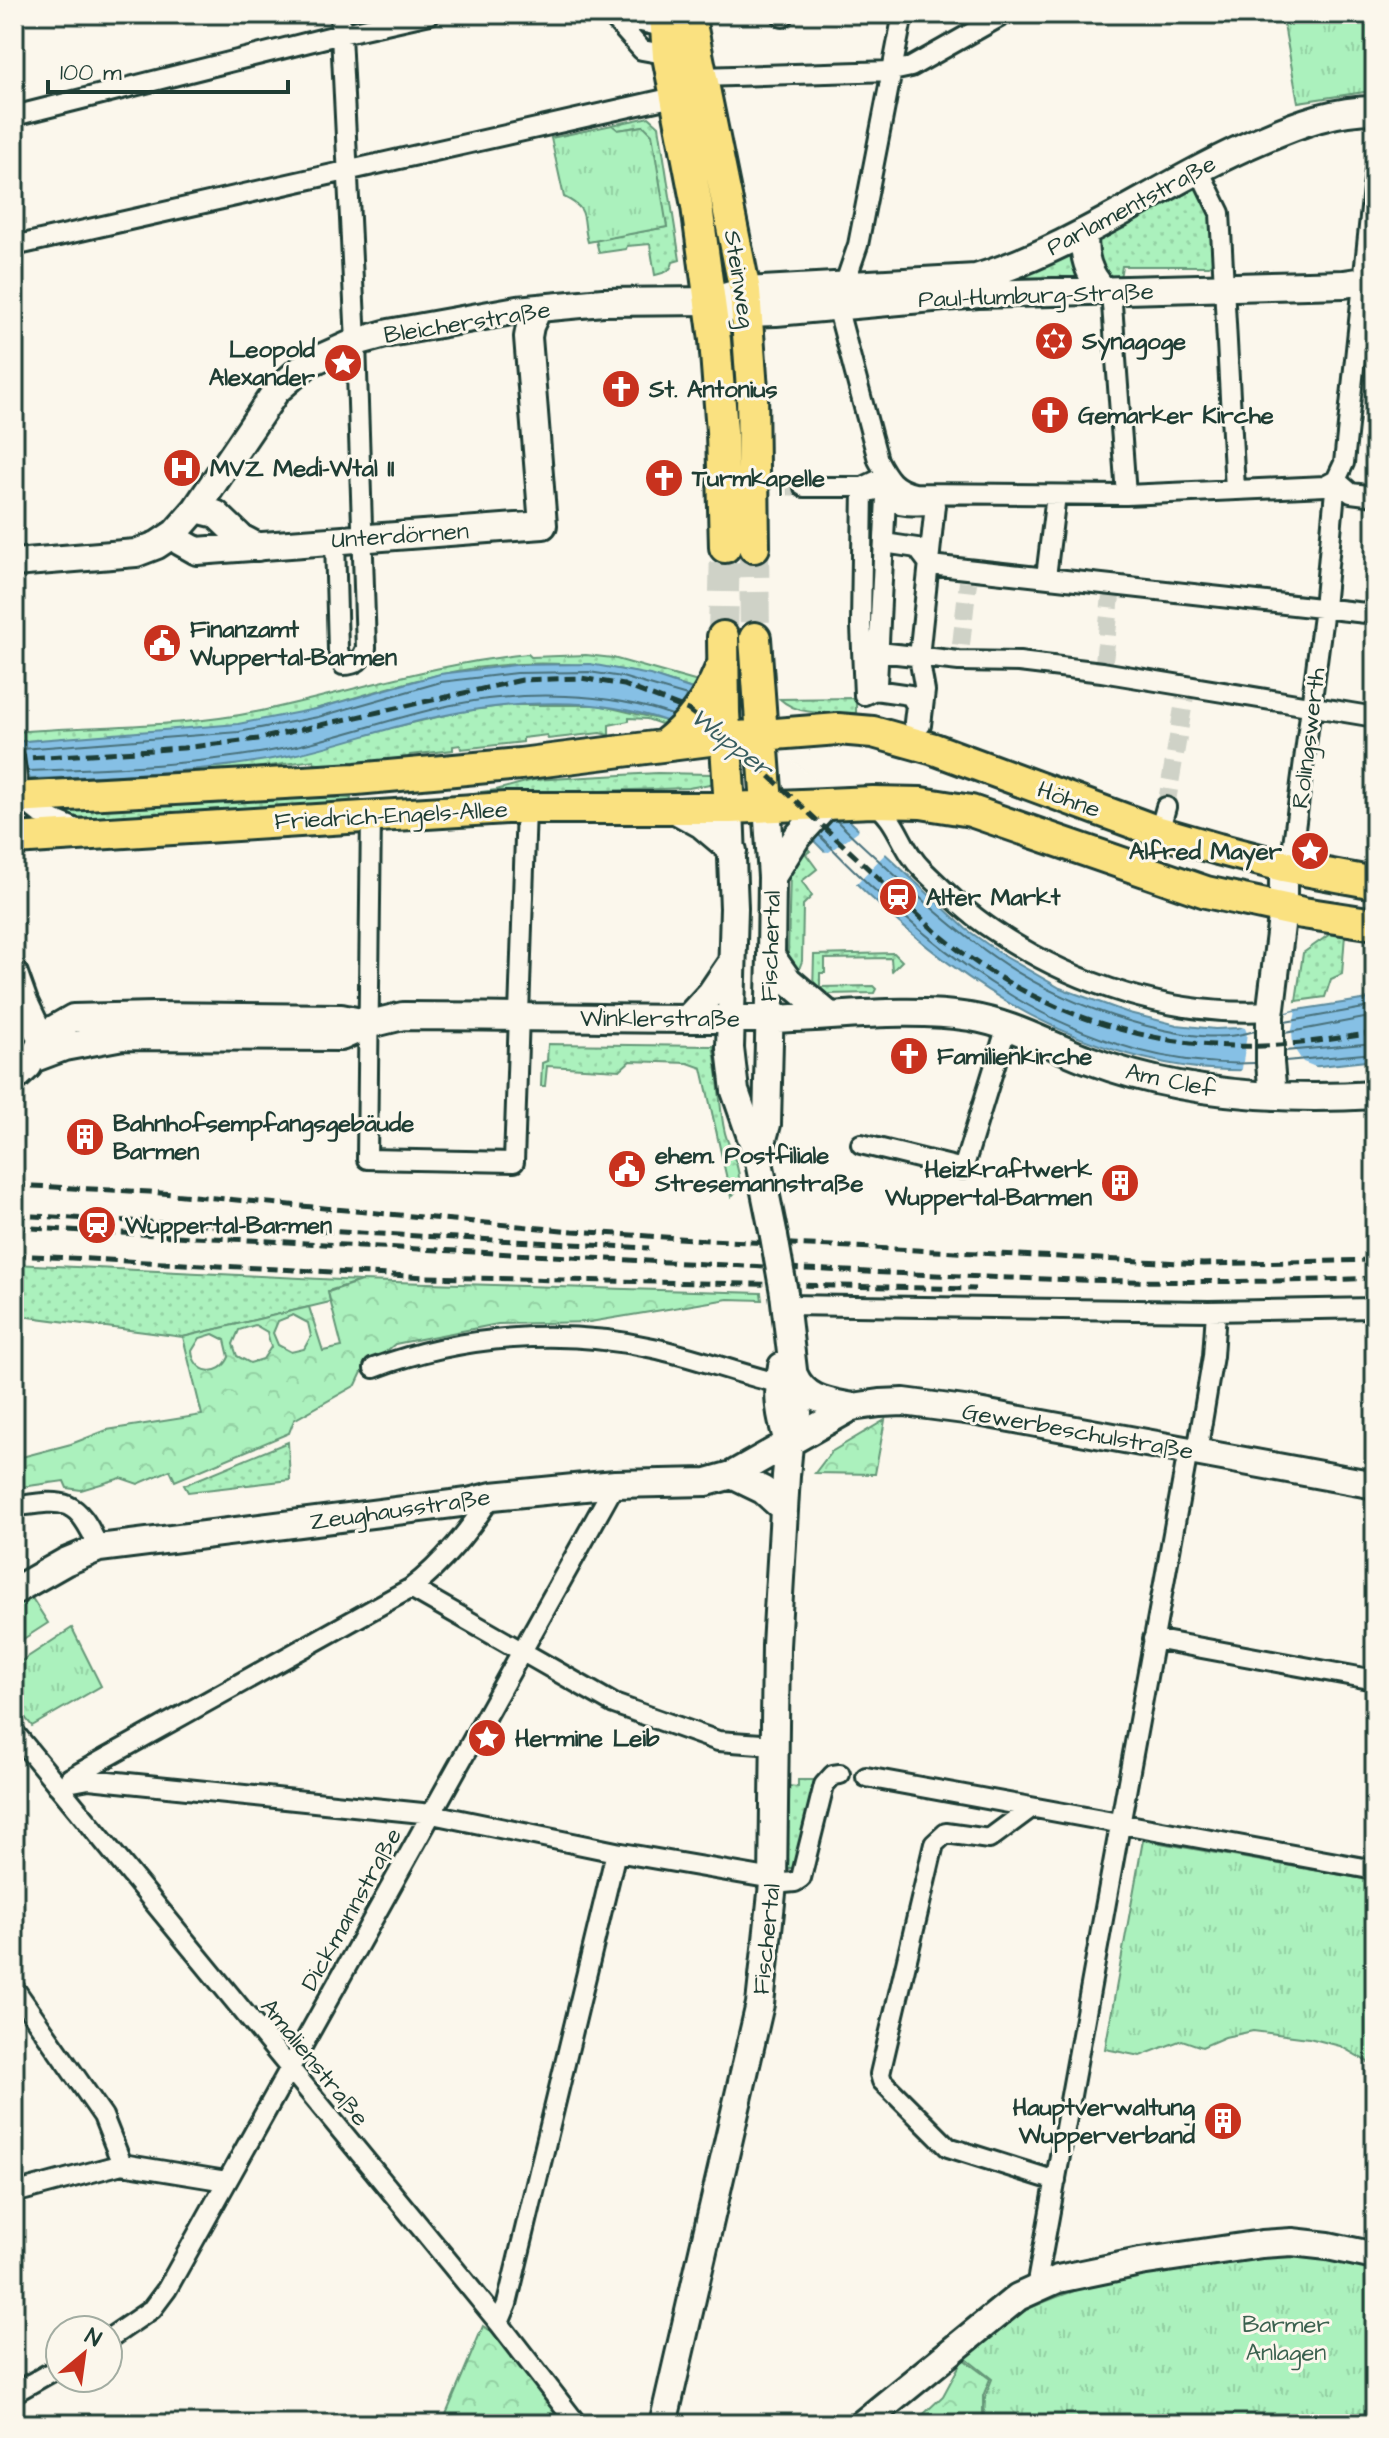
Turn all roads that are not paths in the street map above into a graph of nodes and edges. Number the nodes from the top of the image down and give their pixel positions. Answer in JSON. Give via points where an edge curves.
{"nodes":[{"id":1,"x":340,"y":14,"type":"edge"},
{"id":2,"x":430,"y":14,"type":"edge"},
{"id":3,"x":903,"y":14,"type":"edge"},
{"id":4,"x":1005,"y":14,"type":"edge"},
{"id":5,"x":611,"y":15,"type":"edge"},
{"id":6,"x":672,"y":28,"type":"edge"},
{"id":7,"x":341,"y":34,"type":"junction"},
{"id":8,"x":700,"y":66,"type":"junction"},
{"id":9,"x":892,"y":71,"type":"junction"},
{"id":10,"x":674,"y":97,"type":"junction"},
{"id":11,"x":1375,"y":110,"type":"edge"},
{"id":12,"x":14,"y":116,"type":"edge"},
{"id":13,"x":1198,"y":168,"type":"junction"},
{"id":14,"x":1375,"y":170,"type":"edge"},
{"id":15,"x":347,"y":172,"type":"junction"},
{"id":16,"x":1085,"y":232,"type":"junction"},
{"id":17,"x":858,"y":245,"type":"junction"},
{"id":18,"x":14,"y":246,"type":"edge"},
{"id":19,"x":1369,"y":279,"type":"edge"},
{"id":20,"x":878,"y":282,"type":"junction"},
{"id":21,"x":1224,"y":288,"type":"junction"},
{"id":22,"x":1107,"y":291,"type":"junction"},
{"id":23,"x":842,"y":296,"type":"junction"},
{"id":24,"x":710,"y":301,"type":"junction"},
{"id":25,"x":746,"y":302,"type":"junction"},
{"id":26,"x":538,"y":309,"type":"junction"},
{"id":27,"x":356,"y":342,"type":"junction"},
{"id":28,"x":1336,"y":480,"type":"junction"},
{"id":29,"x":804,"y":487,"type":"tunnel mouth"},
{"id":30,"x":863,"y":487,"type":"junction"},
{"id":31,"x":1235,"y":489,"type":"junction"},
{"id":32,"x":892,"y":493,"type":"junction"},
{"id":33,"x":1056,"y":495,"type":"junction"},
{"id":34,"x":1126,"y":495,"type":"junction"},
{"id":35,"x":1375,"y":496,"type":"edge"},
{"id":36,"x":196,"y":509,"type":"junction"},
{"id":37,"x":175,"y":533,"type":"junction"},
{"id":38,"x":362,"y":537,"type":"junction"},
{"id":39,"x":335,"y":540,"type":"junction"},
{"id":40,"x":884,"y":543,"type":"junction"},
{"id":41,"x":258,"y":547,"type":"junction"},
{"id":42,"x":14,"y":563,"type":"edge"},
{"id":43,"x":930,"y":565,"type":"junction"},
{"id":44,"x":1046,"y":577,"type":"junction"},
{"id":45,"x":1324,"y":608,"type":"junction"},
{"id":46,"x":1375,"y":614,"type":"edge"},
{"id":47,"x":755,"y":638,"type":"tunnel mouth"},
{"id":48,"x":879,"y":652,"type":"junction"},
{"id":49,"x":919,"y":657,"type":"junction"},
{"id":50,"x":880,"y":689,"type":"junction"},
{"id":51,"x":1311,"y":708,"type":"junction"},
{"id":52,"x":767,"y":716,"type":"junction"},
{"id":53,"x":1375,"y":717,"type":"edge"},
{"id":54,"x":838,"y":729,"type":"junction"},
{"id":55,"x":677,"y":741,"type":"junction"},
{"id":56,"x":726,"y":751,"type":"junction"},
{"id":57,"x":14,"y":757,"type":"edge"},
{"id":58,"x":17,"y":794,"type":"edge"},
{"id":59,"x":851,"y":803,"type":"junction"},
{"id":60,"x":767,"y":805,"type":"junction"},
{"id":61,"x":526,"y":808,"type":"junction"},
{"id":62,"x":672,"y":808,"type":"junction"},
{"id":63,"x":730,"y":808,"type":"junction"},
{"id":64,"x":371,"y":815,"type":"junction"},
{"id":65,"x":89,"y":833,"type":"junction"},
{"id":66,"x":14,"y":839,"type":"edge"},
{"id":67,"x":733,"y":851,"type":"junction"},
{"id":68,"x":1287,"y":866,"type":"junction"},
{"id":69,"x":772,"y":877,"type":"junction"},
{"id":70,"x":1375,"y":883,"type":"edge"},
{"id":71,"x":1283,"y":909,"type":"junction"},
{"id":72,"x":1375,"y":924,"type":"edge"},
{"id":73,"x":771,"y":956,"type":"junction"},
{"id":74,"x":732,"y":962,"type":"junction"},
{"id":75,"x":14,"y":974,"type":"edge"},
{"id":76,"x":1271,"y":1014,"type":"junction"},
{"id":77,"x":830,"y":1016,"type":"junction"},
{"id":78,"x":518,"y":1018,"type":"junction"},
{"id":79,"x":687,"y":1019,"type":"junction"},
{"id":80,"x":731,"y":1019,"type":"junction"},
{"id":81,"x":768,"y":1019,"type":"junction"},
{"id":82,"x":370,"y":1024,"type":"junction"},
{"id":83,"x":1002,"y":1025,"type":"junction"},
{"id":84,"x":40,"y":1050,"type":"junction"},
{"id":85,"x":14,"y":1079,"type":"edge"},
{"id":86,"x":1272,"y":1087,"type":"junction"},
{"id":87,"x":1367,"y":1098,"type":"edge"},
{"id":88,"x":861,"y":1144,"type":"dead end"},
{"id":89,"x":758,"y":1157,"type":"junction"},
{"id":90,"x":785,"y":1299,"type":"junction"},
{"id":91,"x":1375,"y":1308,"type":"edge"},
{"id":92,"x":1216,"y":1311,"type":"junction"},
{"id":93,"x":374,"y":1368,"type":"dead end"},
{"id":94,"x":786,"y":1379,"type":"junction"},
{"id":95,"x":852,"y":1407,"type":"junction"},
{"id":96,"x":789,"y":1445,"type":"junction"},
{"id":97,"x":1192,"y":1451,"type":"junction"},
{"id":98,"x":732,"y":1475,"type":"junction"},
{"id":99,"x":615,"y":1484,"type":"junction"},
{"id":100,"x":1375,"y":1485,"type":"edge"},
{"id":101,"x":492,"y":1496,"type":"junction"},
{"id":102,"x":14,"y":1507,"type":"edge"},
{"id":103,"x":784,"y":1509,"type":"junction"},
{"id":104,"x":99,"y":1548,"type":"junction"},
{"id":105,"x":411,"y":1588,"type":"junction"},
{"id":106,"x":14,"y":1591,"type":"edge"},
{"id":107,"x":1153,"y":1639,"type":"junction"},
{"id":108,"x":522,"y":1651,"type":"junction"},
{"id":109,"x":1375,"y":1680,"type":"edge"},
{"id":110,"x":14,"y":1732,"type":"edge"},
{"id":111,"x":775,"y":1745,"type":"junction"},
{"id":112,"x":840,"y":1774,"type":"dead end"},
{"id":113,"x":866,"y":1777,"type":"dead end"},
{"id":114,"x":57,"y":1785,"type":"junction"},
{"id":115,"x":1031,"y":1808,"type":"junction"},
{"id":116,"x":432,"y":1814,"type":"junction"},
{"id":117,"x":1120,"y":1825,"type":"junction"},
{"id":118,"x":616,"y":1852,"type":"junction"},
{"id":119,"x":1375,"y":1870,"type":"edge"},
{"id":120,"x":773,"y":1882,"type":"junction"},
{"id":121,"x":14,"y":1988,"type":"edge"},
{"id":122,"x":289,"y":2068,"type":"junction"},
{"id":123,"x":122,"y":2164,"type":"junction"},
{"id":124,"x":226,"y":2181,"type":"junction"},
{"id":125,"x":1056,"y":2181,"type":"junction"},
{"id":126,"x":14,"y":2193,"type":"edge"},
{"id":127,"x":1375,"y":2256,"type":"edge"},
{"id":128,"x":1036,"y":2288,"type":"junction"},
{"id":129,"x":499,"y":2323,"type":"junction"},
{"id":130,"x":124,"y":2328,"type":"edge"},
{"id":131,"x":44,"y":2376,"type":"edge"},
{"id":132,"x":14,"y":2393,"type":"edge"},
{"id":133,"x":577,"y":2424,"type":"edge"},
{"id":134,"x":663,"y":2424,"type":"edge"},
{"id":135,"x":862,"y":2424,"type":"edge"}],
"edges":[{"from":1,"to":7,"type":"street"},
{"from":2,"to":7,"type":"street"},
{"from":3,"to":9,"type":"street"},
{"from":4,"to":9,"type":"street","via":[[911,67]]},
{"from":5,"to":6,"type":"street"},
{"from":5,"to":6,"type":"street","via":[[642,50]]},
{"from":6,"to":8,"type":"main road","name":"Steinweg"},
{"from":6,"to":8,"type":"street"},
{"from":6,"to":10,"type":"main road","name":"Steinweg"},
{"from":7,"to":12,"type":"street"},
{"from":7,"to":15,"type":"street"},
{"from":8,"to":9,"type":"street"},
{"from":8,"to":25,"type":"main road","name":"Steinweg"},
{"from":9,"to":17,"type":"street"},
{"from":10,"to":15,"type":"street"},
{"from":10,"to":24,"type":"main road","name":"Steinweg"},
{"from":11,"to":13,"type":"street","name":"Parlamentstraße","via":[[1314,119]]},
{"from":13,"to":16,"type":"street","name":"Parlamentstraße"},
{"from":13,"to":21,"type":"street","via":[[1220,213]]},
{"from":14,"to":19,"type":"street","name":"Rolingswerth"},
{"from":15,"to":18,"type":"street"},
{"from":15,"to":27,"type":"street"},
{"from":16,"to":20,"type":"street","name":"Parlamentstraße","via":[[976,278]]},
{"from":16,"to":22,"type":"street","via":[[1086,262]]},
{"from":17,"to":20,"type":"street"},
{"from":17,"to":23,"type":"street"},
{"from":19,"to":21,"type":"street","name":"Paul-Humburg-Straße"},
{"from":19,"to":28,"type":"street","name":"Rolingswerth","via":[[1344,463]]},
{"from":20,"to":23,"type":"street"},
{"from":21,"to":22,"type":"street","name":"Paul-Humburg-Straße"},
{"from":21,"to":31,"type":"street"},
{"from":22,"to":23,"type":"street","name":"Paul-Humburg-Straße"},
{"from":22,"to":34,"type":"street"},
{"from":23,"to":25,"type":"street","name":"Bleicherstraße"},
{"from":23,"to":32,"type":"street","via":[[878,460]]},
{"from":24,"to":25,"type":"street","name":"Bleicherstraße"},
{"from":24,"to":25,"type":"main road","name":"Steinweg","via":[[739,547],[752,390]]},
{"from":24,"to":26,"type":"street","name":"Bleicherstraße"},
{"from":26,"to":27,"type":"street","name":"Bleicherstraße"},
{"from":26,"to":38,"type":"street","name":"Unterdörnen","via":[[528,337],[543,525]]},
{"from":27,"to":36,"type":"street","name":"Bleicherstraße","via":[[307,364],[276,391]]},
{"from":27,"to":38,"type":"street"},
{"from":28,"to":31,"type":"street","via":[[1325,486]]},
{"from":28,"to":35,"type":"street","via":[[1351,493]]},
{"from":28,"to":45,"type":"street","name":"Rolingswerth"},
{"from":29,"to":30,"type":"street"},
{"from":30,"to":32,"type":"street","via":[[878,480]]},
{"from":30,"to":50,"type":"street","via":[[861,626]]},
{"from":31,"to":34,"type":"street"},
{"from":32,"to":33,"type":"street"},
{"from":32,"to":40,"type":"street"},
{"from":32,"to":43,"type":"street","via":[[898,505],[935,505]]},
{"from":33,"to":34,"type":"street"},
{"from":33,"to":44,"type":"street"},
{"from":36,"to":37,"type":"street","name":"Bleicherstraße"},
{"from":36,"to":41,"type":"street","via":[[216,514]]},
{"from":37,"to":41,"type":"street","name":"Unterdörnen","via":[[197,551]]},
{"from":37,"to":42,"type":"street","via":[[136,553]]},
{"from":38,"to":39,"type":"street","name":"Unterdörnen"},
{"from":38,"to":39,"type":"street","via":[[366,648],[352,665],[343,665],[338,650]]},
{"from":39,"to":41,"type":"street","name":"Unterdörnen"},
{"from":40,"to":43,"type":"street","via":[[917,548]]},
{"from":40,"to":48,"type":"street"},
{"from":43,"to":44,"type":"street","via":[[968,576]]},
{"from":43,"to":49,"type":"street"},
{"from":44,"to":45,"type":"street","via":[[1112,590]]},
{"from":45,"to":46,"type":"street"},
{"from":45,"to":51,"type":"street","name":"Rolingswerth"},
{"from":47,"to":52,"type":"main road"},
{"from":48,"to":49,"type":"street"},
{"from":48,"to":50,"type":"street"},
{"from":49,"to":50,"type":"street","via":[[925,691],[916,723],[913,698]]},
{"from":49,"to":51,"type":"street","via":[[960,653],[1103,667],[1186,692]]},
{"from":51,"to":53,"type":"street"},
{"from":51,"to":68,"type":"street","name":"Rolingswerth"},
{"from":52,"to":54,"type":"main road","name":"Höhne"},
{"from":52,"to":54,"type":"main road","via":[[775,707],[790,717]]},
{"from":52,"to":56,"type":"main road","name":"Friedrich-Engels-Allee"},
{"from":52,"to":60,"type":"main road","name":"Fischertal"},
{"from":54,"to":68,"type":"main road","name":"Höhne","via":[[873,732],[934,749],[1163,820]]},
{"from":55,"to":56,"type":"main road","name":"Friedrich-Engels-Allee"},
{"from":55,"to":56,"type":"main road","via":[[721,669]]},
{"from":55,"to":58,"type":"main road","name":"Friedrich-Engels-Allee","via":[[520,764],[356,779]]},
{"from":56,"to":63,"type":"main road","name":"Fischertal"},
{"from":57,"to":58,"type":"street"},
{"from":58,"to":65,"type":"street","via":[[39,813]]},
{"from":59,"to":60,"type":"main road","name":"Höhne"},
{"from":59,"to":69,"type":"street","via":[[797,837]]},
{"from":59,"to":71,"type":"main road","name":"Höhne","via":[[921,803],[971,811],[1206,892]]},
{"from":59,"to":76,"type":"street","via":[[891,818],[905,850],[923,870],[974,916],[1032,955],[1155,1002]]},
{"from":60,"to":63,"type":"main road","name":"Friedrich-Engels-Allee"},
{"from":60,"to":69,"type":"street","name":"Fischertal"},
{"from":61,"to":62,"type":"main road","name":"Friedrich-Engels-Allee"},
{"from":61,"to":64,"type":"main road","name":"Friedrich-Engels-Allee"},
{"from":61,"to":78,"type":"street"},
{"from":62,"to":63,"type":"main road","name":"Friedrich-Engels-Allee"},
{"from":62,"to":67,"type":"street"},
{"from":63,"to":67,"type":"street","name":"Fischertal"},
{"from":64,"to":65,"type":"main road","name":"Friedrich-Engels-Allee"},
{"from":64,"to":82,"type":"street"},
{"from":65,"to":66,"type":"main road","name":"Friedrich-Engels-Allee"},
{"from":67,"to":74,"type":"street","name":"Fischertal"},
{"from":68,"to":70,"type":"main road","name":"Höhne"},
{"from":68,"to":71,"type":"street","name":"Rolingswerth"},
{"from":69,"to":73,"type":"street","name":"Fischertal"},
{"from":71,"to":72,"type":"main road","name":"Höhne"},
{"from":71,"to":76,"type":"street","name":"Rolingswerth"},
{"from":73,"to":77,"type":"street","via":[[788,980]]},
{"from":73,"to":81,"type":"street","name":"Fischertal"},
{"from":74,"to":79,"type":"street"},
{"from":74,"to":80,"type":"street","name":"Fischertal"},
{"from":75,"to":84,"type":"street"},
{"from":76,"to":86,"type":"street","name":"Rolingswerth"},
{"from":77,"to":81,"type":"street","name":"Winklerstraße"},
{"from":77,"to":83,"type":"street","name":"Winklerstraße","via":[[969,1017]]},
{"from":78,"to":79,"type":"street","name":"Winklerstraße"},
{"from":78,"to":82,"type":"street","name":"Winklerstraße","via":[[403,1016]]},
{"from":78,"to":82,"type":"street","via":[[514,1162],[367,1159]]},
{"from":79,"to":80,"type":"street","name":"Winklerstraße"},
{"from":80,"to":81,"type":"street","name":"Winklerstraße"},
{"from":80,"to":89,"type":"street","name":"Fischertal","via":[[735,1091]]},
{"from":81,"to":89,"type":"street","name":"Fischertal","via":[[767,1124]]},
{"from":82,"to":84,"type":"street","via":[[341,1018],[83,1016],[57,1025]]},
{"from":83,"to":86,"type":"street","name":"Am Clef","via":[[1153,1080],[1224,1092]]},
{"from":83,"to":88,"type":"street","via":[[963,1169]]},
{"from":84,"to":85,"type":"street"},
{"from":86,"to":87,"type":"street","name":"Am Clef"},
{"from":89,"to":90,"type":"street","name":"Fischertal","bridge":true},
{"from":90,"to":92,"type":"street"},
{"from":90,"to":94,"type":"street","name":"Fischertal"},
{"from":91,"to":92,"type":"street"},
{"from":92,"to":97,"type":"street","via":[[1213,1356]]},
{"from":93,"to":94,"type":"street","via":[[457,1346],[571,1335]]},
{"from":94,"to":95,"type":"street","via":[[807,1394]]},
{"from":94,"to":96,"type":"street","name":"Fischertal","via":[[798,1413]]},
{"from":95,"to":96,"type":"street","name":"Gewerbeschulstraße"},
{"from":95,"to":97,"type":"street","name":"Gewerbeschulstraße","via":[[904,1402]]},
{"from":96,"to":98,"type":"street","name":"Zeughausstraße"},
{"from":96,"to":103,"type":"street","name":"Fischertal"},
{"from":97,"to":100,"type":"street","name":"Gewerbeschulstraße"},
{"from":97,"to":107,"type":"street"},
{"from":98,"to":99,"type":"street","name":"Zeughausstraße","via":[[707,1482]]},
{"from":98,"to":103,"type":"street","via":[[763,1490]]},
{"from":99,"to":101,"type":"street","name":"Zeughausstraße"},
{"from":99,"to":108,"type":"street","name":"Dickmannstraße"},
{"from":101,"to":104,"type":"street","name":"Zeughausstraße"},
{"from":101,"to":105,"type":"street","via":[[470,1529]]},
{"from":102,"to":104,"type":"street","via":[[46,1502],[74,1508]]},
{"from":103,"to":111,"type":"street","name":"Fischertal"},
{"from":104,"to":106,"type":"street","name":"Zeughausstraße"},
{"from":105,"to":108,"type":"street"},
{"from":105,"to":114,"type":"street"},
{"from":107,"to":109,"type":"street"},
{"from":107,"to":117,"type":"street"},
{"from":108,"to":111,"type":"street","via":[[614,1704],[718,1741]]},
{"from":108,"to":116,"type":"street","name":"Dickmannstraße"},
{"from":110,"to":114,"type":"street","name":"Amalienstraße"},
{"from":111,"to":120,"type":"street","name":"Fischertal"},
{"from":112,"to":120,"type":"street","via":[[824,1785],[801,1878]]},
{"from":113,"to":115,"type":"street"},
{"from":114,"to":116,"type":"street","via":[[89,1779]]},
{"from":114,"to":122,"type":"street","name":"Amalienstraße"},
{"from":115,"to":117,"type":"street"},
{"from":115,"to":125,"type":"street","via":[[989,1839],[946,1833],[934,1844],[880,2074],[948,2147]]},
{"from":116,"to":118,"type":"street"},
{"from":116,"to":122,"type":"street","name":"Dickmannstraße"},
{"from":117,"to":119,"type":"street"},
{"from":117,"to":125,"type":"street"},
{"from":118,"to":120,"type":"street"},
{"from":118,"to":129,"type":"street"},
{"from":120,"to":134,"type":"street","name":"Fischertal","via":[[760,2004]]},
{"from":121,"to":123,"type":"street","via":[[103,2116]]},
{"from":122,"to":124,"type":"street","name":"Dickmannstraße"},
{"from":122,"to":129,"type":"street","name":"Amalienstraße"},
{"from":123,"to":124,"type":"street"},
{"from":123,"to":126,"type":"street"},
{"from":124,"to":130,"type":"street","name":"Dickmannstraße","via":[[167,2289],[152,2309]]},
{"from":125,"to":128,"type":"street"},
{"from":127,"to":128,"type":"street","via":[[1292,2242],[1262,2244],[1078,2273]]},
{"from":128,"to":135,"type":"street"},
{"from":129,"to":133,"type":"street","name":"Amalienstraße"},
{"from":131,"to":132,"type":"street"}]}
